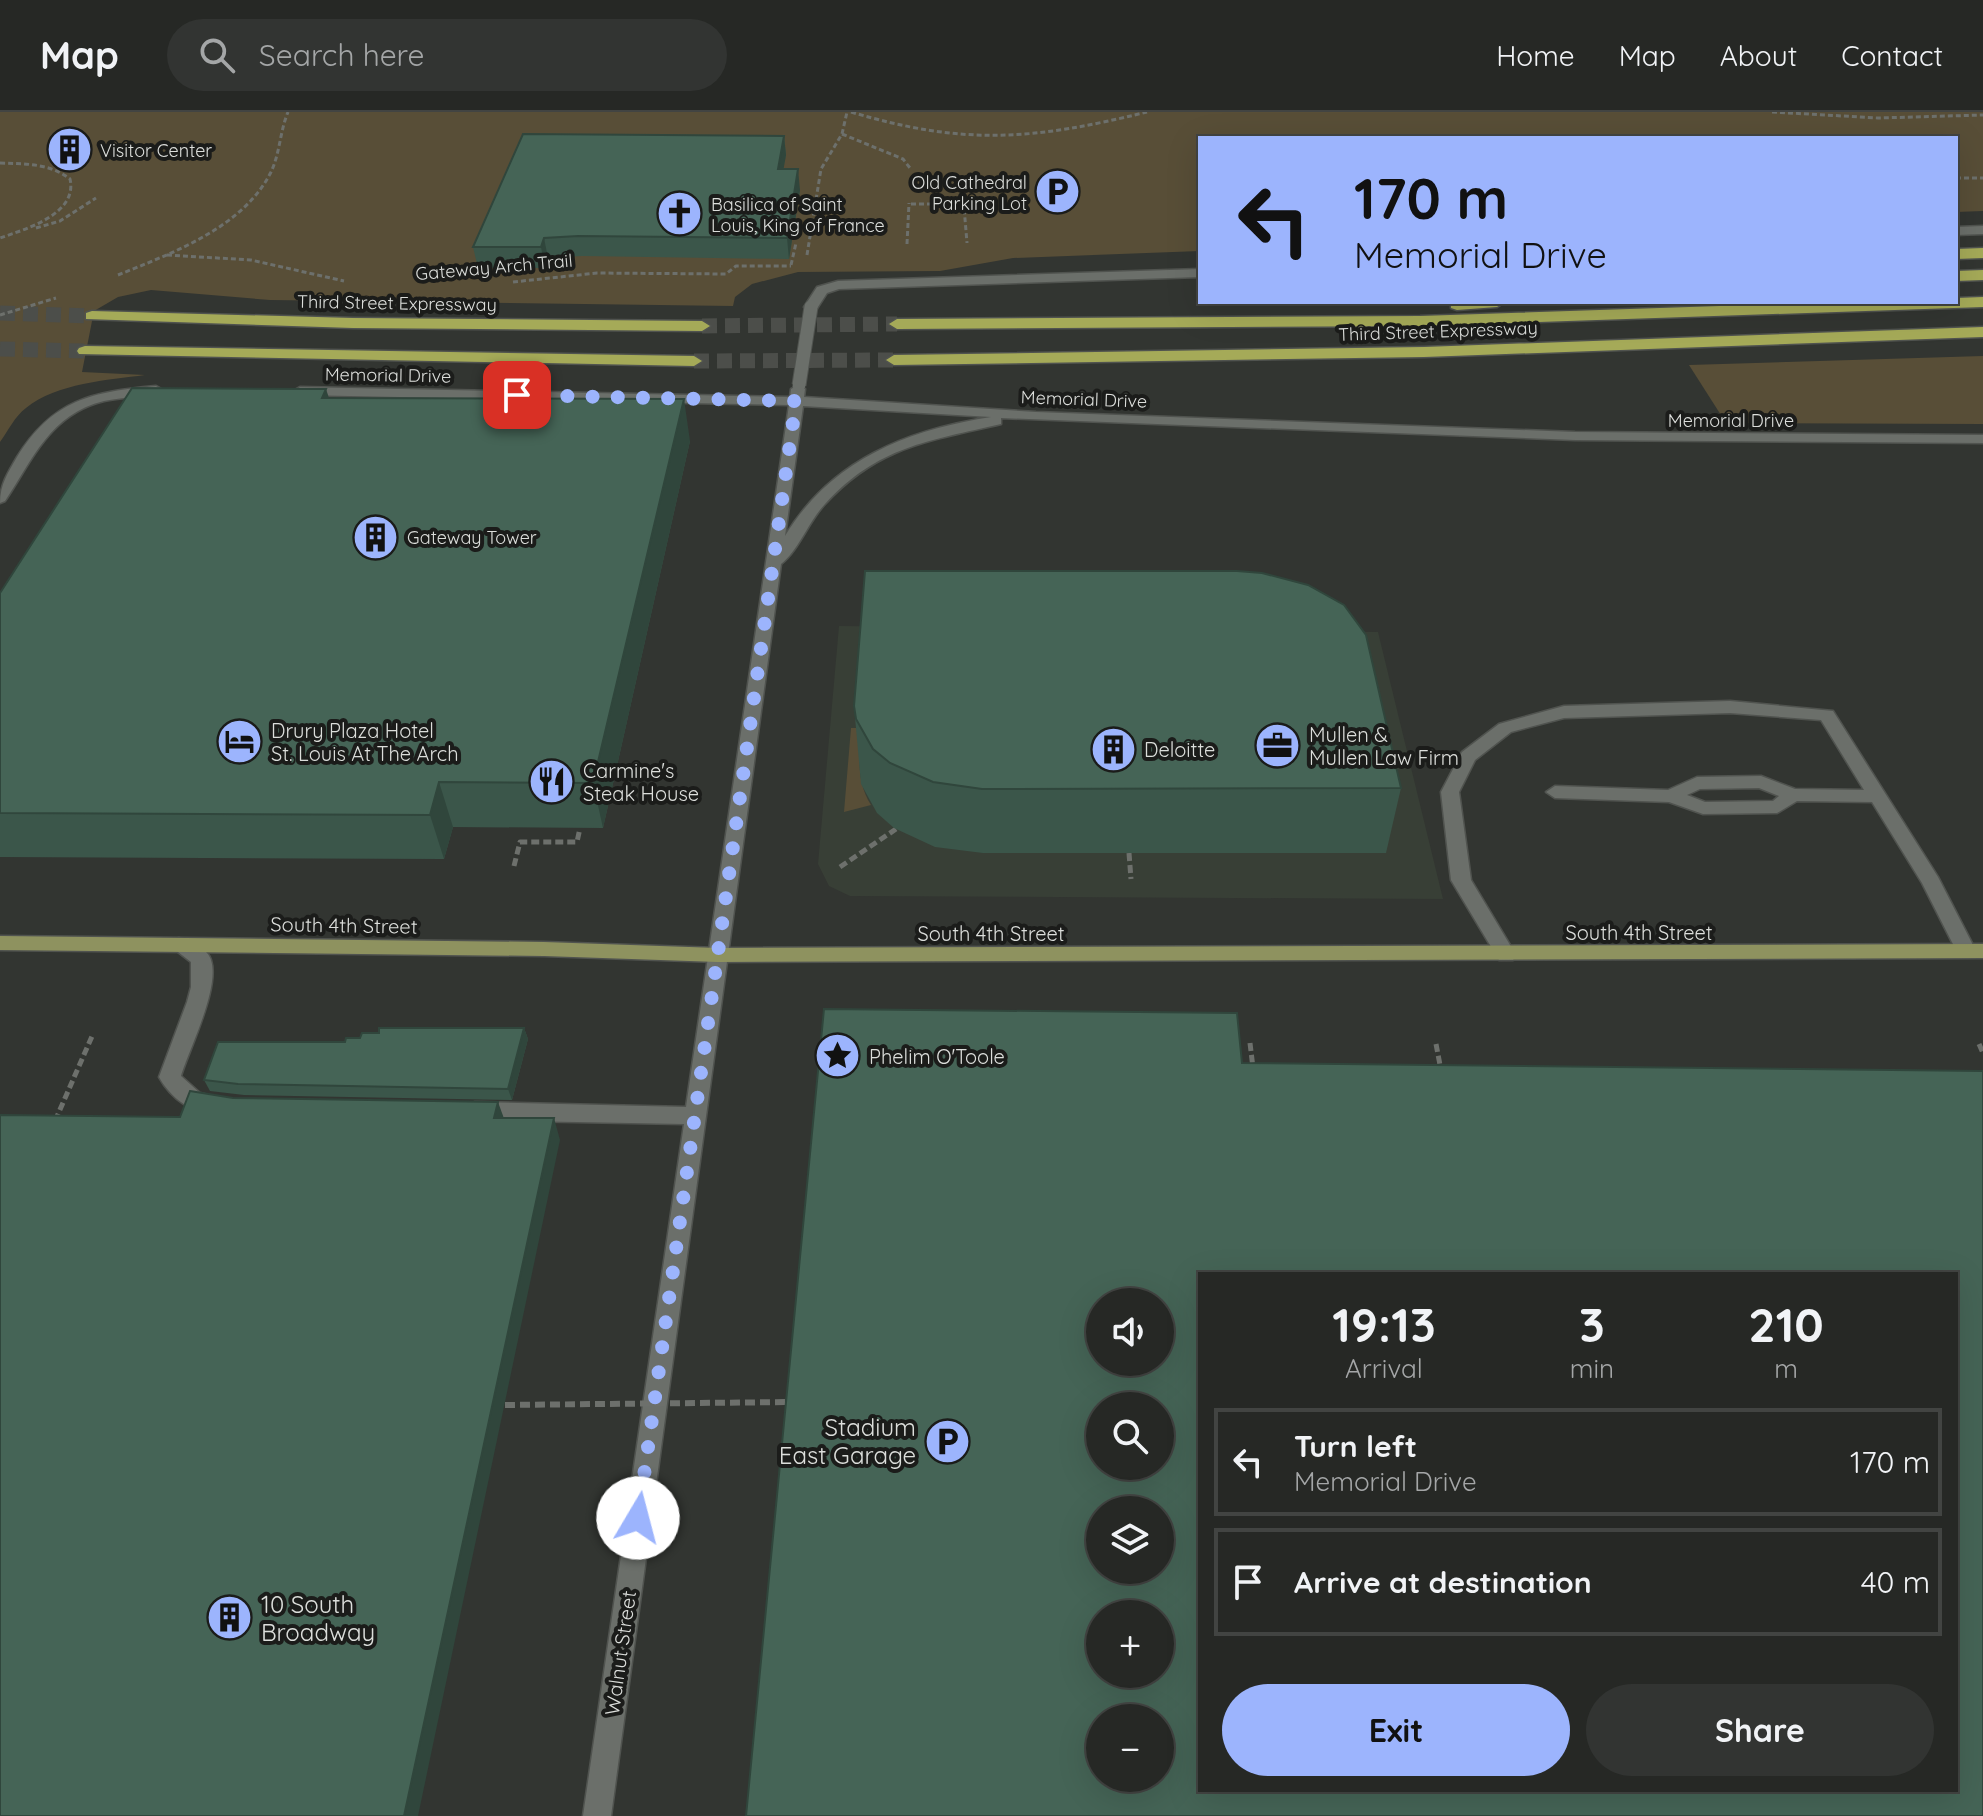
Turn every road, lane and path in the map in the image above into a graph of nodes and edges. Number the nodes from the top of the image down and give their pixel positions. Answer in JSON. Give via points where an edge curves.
{"nodes":[{"id":1,"x":288,"y":112,"type":"edge"},
{"id":2,"x":849,"y":112,"type":"edge"},
{"id":3,"x":1147,"y":112,"type":"edge"},
{"id":4,"x":1772,"y":112,"type":"edge"},
{"id":5,"x":1983,"y":115,"type":"edge"},
{"id":6,"x":842,"y":134,"type":"junction"},
{"id":7,"x":13,"y":162,"type":"junction"},
{"id":8,"x":0,"y":163,"type":"edge"},
{"id":9,"x":10,"y":168,"type":"dead end"},
{"id":10,"x":910,"y":168,"type":"dead end"},
{"id":11,"x":1958,"y":178,"type":"edge"},
{"id":12,"x":1983,"y":178,"type":"edge"},
{"id":13,"x":96,"y":198,"type":"dead end"},
{"id":14,"x":816,"y":202,"type":"junction"},
{"id":15,"x":832,"y":202,"type":"dead end"},
{"id":16,"x":802,"y":205,"type":"dead end"},
{"id":17,"x":805,"y":224,"type":"dead end"},
{"id":18,"x":812,"y":224,"type":"junction"},
{"id":19,"x":1983,"y":230,"type":"edge"},
{"id":20,"x":25,"y":231,"type":"junction"},
{"id":21,"x":1958,"y":231,"type":"edge"},
{"id":22,"x":967,"y":236,"type":"dead end"},
{"id":23,"x":0,"y":238,"type":"edge"},
{"id":24,"x":796,"y":243,"type":"dead end"},
{"id":25,"x":907,"y":247,"type":"dead end"},
{"id":26,"x":1983,"y":253,"type":"edge"},
{"id":27,"x":1958,"y":254,"type":"edge"},
{"id":28,"x":167,"y":255,"type":"junction"},
{"id":29,"x":792,"y":259,"type":"edge"},
{"id":30,"x":807,"y":259,"type":"dead end"},
{"id":31,"x":791,"y":266,"type":"edge"},
{"id":32,"x":1198,"y":273,"type":"edge"},
{"id":33,"x":1983,"y":275,"type":"edge"},
{"id":34,"x":115,"y":276,"type":"dead end"},
{"id":35,"x":1958,"y":276,"type":"edge"},
{"id":36,"x":348,"y":282,"type":"dead end"},
{"id":37,"x":503,"y":283,"type":"dead end"},
{"id":38,"x":67,"y":294,"type":"dead end"},
{"id":39,"x":1983,"y":302,"type":"edge"},
{"id":40,"x":1958,"y":303,"type":"edge"},
{"id":41,"x":1476,"y":304,"type":"edge"},
{"id":42,"x":1929,"y":304,"type":"edge"},
{"id":43,"x":0,"y":315,"type":"edge"},
{"id":44,"x":92,"y":316,"type":"tunnel mouth"},
{"id":45,"x":1287,"y":322,"type":"junction"},
{"id":46,"x":897,"y":324,"type":"tunnel mouth"},
{"id":47,"x":702,"y":326,"type":"tunnel mouth"},
{"id":48,"x":1983,"y":332,"type":"edge"},
{"id":49,"x":85,"y":351,"type":"tunnel mouth"},
{"id":50,"x":894,"y":360,"type":"tunnel mouth"},
{"id":51,"x":694,"y":361,"type":"tunnel mouth"},
{"id":52,"x":171,"y":390,"type":"edge"},
{"id":53,"x":277,"y":391,"type":"edge"},
{"id":54,"x":798,"y":393,"type":"junction"},
{"id":55,"x":1036,"y":416,"type":"junction"},
{"id":56,"x":1983,"y":439,"type":"edge"},
{"id":57,"x":0,"y":498,"type":"edge"},
{"id":58,"x":771,"y":572,"type":"junction"},
{"id":59,"x":1555,"y":792,"type":"dead end"},
{"id":60,"x":1877,"y":796,"type":"junction"},
{"id":61,"x":580,"y":828,"type":"edge"},
{"id":62,"x":896,"y":829,"type":"edge"},
{"id":63,"x":1129,"y":853,"type":"edge"},
{"id":64,"x":514,"y":866,"type":"dead end"},
{"id":65,"x":840,"y":867,"type":"dead end"},
{"id":66,"x":1131,"y":879,"type":"dead end"},
{"id":67,"x":0,"y":943,"type":"edge"},
{"id":68,"x":179,"y":945,"type":"junction"},
{"id":69,"x":1974,"y":951,"type":"edge"},
{"id":70,"x":718,"y":955,"type":"junction"},
{"id":71,"x":1506,"y":955,"type":"junction"},
{"id":72,"x":93,"y":1034,"type":"dead end"},
{"id":73,"x":1250,"y":1043,"type":"dead end"},
{"id":74,"x":1436,"y":1044,"type":"dead end"},
{"id":75,"x":1979,"y":1044,"type":"dead end"},
{"id":76,"x":1983,"y":1053,"type":"edge"},
{"id":77,"x":1254,"y":1074,"type":"edge"},
{"id":78,"x":1443,"y":1082,"type":"edge"},
{"id":79,"x":229,"y":1106,"type":"edge"},
{"id":80,"x":449,"y":1111,"type":"edge"},
{"id":81,"x":695,"y":1116,"type":"junction"},
{"id":82,"x":53,"y":1125,"type":"edge"},
{"id":83,"x":798,"y":1402,"type":"edge"},
{"id":84,"x":505,"y":1405,"type":"dead end"},
{"id":85,"x":597,"y":1816,"type":"edge"}],
"edges":[{"from":1,"to":28,"type":"path","via":[[276,162],[254,195]]},
{"from":2,"to":3,"type":"path","via":[[916,132],[984,139],[1056,133]]},
{"from":2,"to":6,"type":"path"},
{"from":4,"to":5,"type":"path","via":[[1878,118]]},
{"from":6,"to":10,"type":"path","via":[[903,159]]},
{"from":6,"to":14,"type":"path","via":[[821,169]]},
{"from":7,"to":8,"type":"path"},
{"from":7,"to":9,"type":"path"},
{"from":7,"to":20,"type":"path","via":[[51,167],[72,180],[75,189],[62,210]]},
{"from":11,"to":12,"type":"path"},
{"from":13,"to":20,"type":"path","via":[[60,221]]},
{"from":14,"to":15,"type":"path"},
{"from":14,"to":16,"type":"path"},
{"from":14,"to":18,"type":"path"},
{"from":17,"to":18,"type":"path"},
{"from":18,"to":30,"type":"path"},
{"from":19,"to":21,"type":"street"},
{"from":20,"to":23,"type":"path"},
{"from":22,"to":25,"type":"path","via":[[964,207],[910,203]]},
{"from":24,"to":29,"type":"path"},
{"from":26,"to":27,"type":"highway"},
{"from":28,"to":34,"type":"path"},
{"from":28,"to":36,"type":"path","via":[[251,260]]},
{"from":31,"to":37,"type":"path","name":"Gateway Arch Trail","via":[[736,266],[726,274],[597,273]]},
{"from":32,"to":54,"type":"street","name":"Walnut Street","bridge":true,"via":[[822,290],[811,307]]},
{"from":33,"to":35,"type":"highway"},
{"from":38,"to":43,"type":"path"},
{"from":39,"to":40,"type":"highway","name":"Third Street Expressway"},
{"from":41,"to":45,"type":"highway"},
{"from":42,"to":45,"type":"highway","name":"Third Street Expressway"},
{"from":44,"to":47,"type":"highway","name":"Third Street Expressway"},
{"from":45,"to":46,"type":"highway","name":"Third Street Expressway"},
{"from":48,"to":50,"type":"highway","name":"Third Street Expressway","via":[[1424,352]]},
{"from":49,"to":51,"type":"highway"},
{"from":52,"to":57,"type":"street","via":[[111,396],[64,412],[49,424]]},
{"from":53,"to":54,"type":"street","name":"Memorial Drive"},
{"from":54,"to":55,"type":"street","name":"Memorial Drive"},
{"from":54,"to":58,"type":"street","name":"Walnut Street"},
{"from":55,"to":56,"type":"street","name":"Memorial Drive","via":[[1575,436]]},
{"from":55,"to":58,"type":"street","via":[[934,433],[868,460],[839,479],[811,508]]},
{"from":58,"to":70,"type":"street","name":"Walnut Street"},
{"from":59,"to":60,"type":"street","via":[[1671,796],[1703,808],[1777,807],[1793,795]]},
{"from":60,"to":69,"type":"street"},
{"from":60,"to":71,"type":"street","via":[[1827,715],[1730,707],[1620,708],[1564,712],[1505,728],[1468,756],[1450,792],[1461,880]]},
{"from":61,"to":64,"type":"path","via":[[577,842],[520,842]]},
{"from":62,"to":65,"type":"path"},
{"from":63,"to":66,"type":"path"},
{"from":67,"to":68,"type":"main road","name":"South 4th Street"},
{"from":68,"to":70,"type":"main road","name":"South 4th Street"},
{"from":68,"to":79,"type":"street","via":[[200,958],[205,974],[170,1077],[179,1092],[200,1103]]},
{"from":69,"to":71,"type":"main road","name":"South 4th Street"},
{"from":70,"to":71,"type":"main road","name":"South 4th Street"},
{"from":70,"to":81,"type":"street","name":"Walnut Street"},
{"from":72,"to":82,"type":"path"},
{"from":73,"to":77,"type":"path"},
{"from":74,"to":78,"type":"path"},
{"from":75,"to":76,"type":"path"},
{"from":80,"to":81,"type":"street"},
{"from":81,"to":85,"type":"street","name":"Walnut Street"},
{"from":83,"to":84,"type":"path","bridge":true}]}
